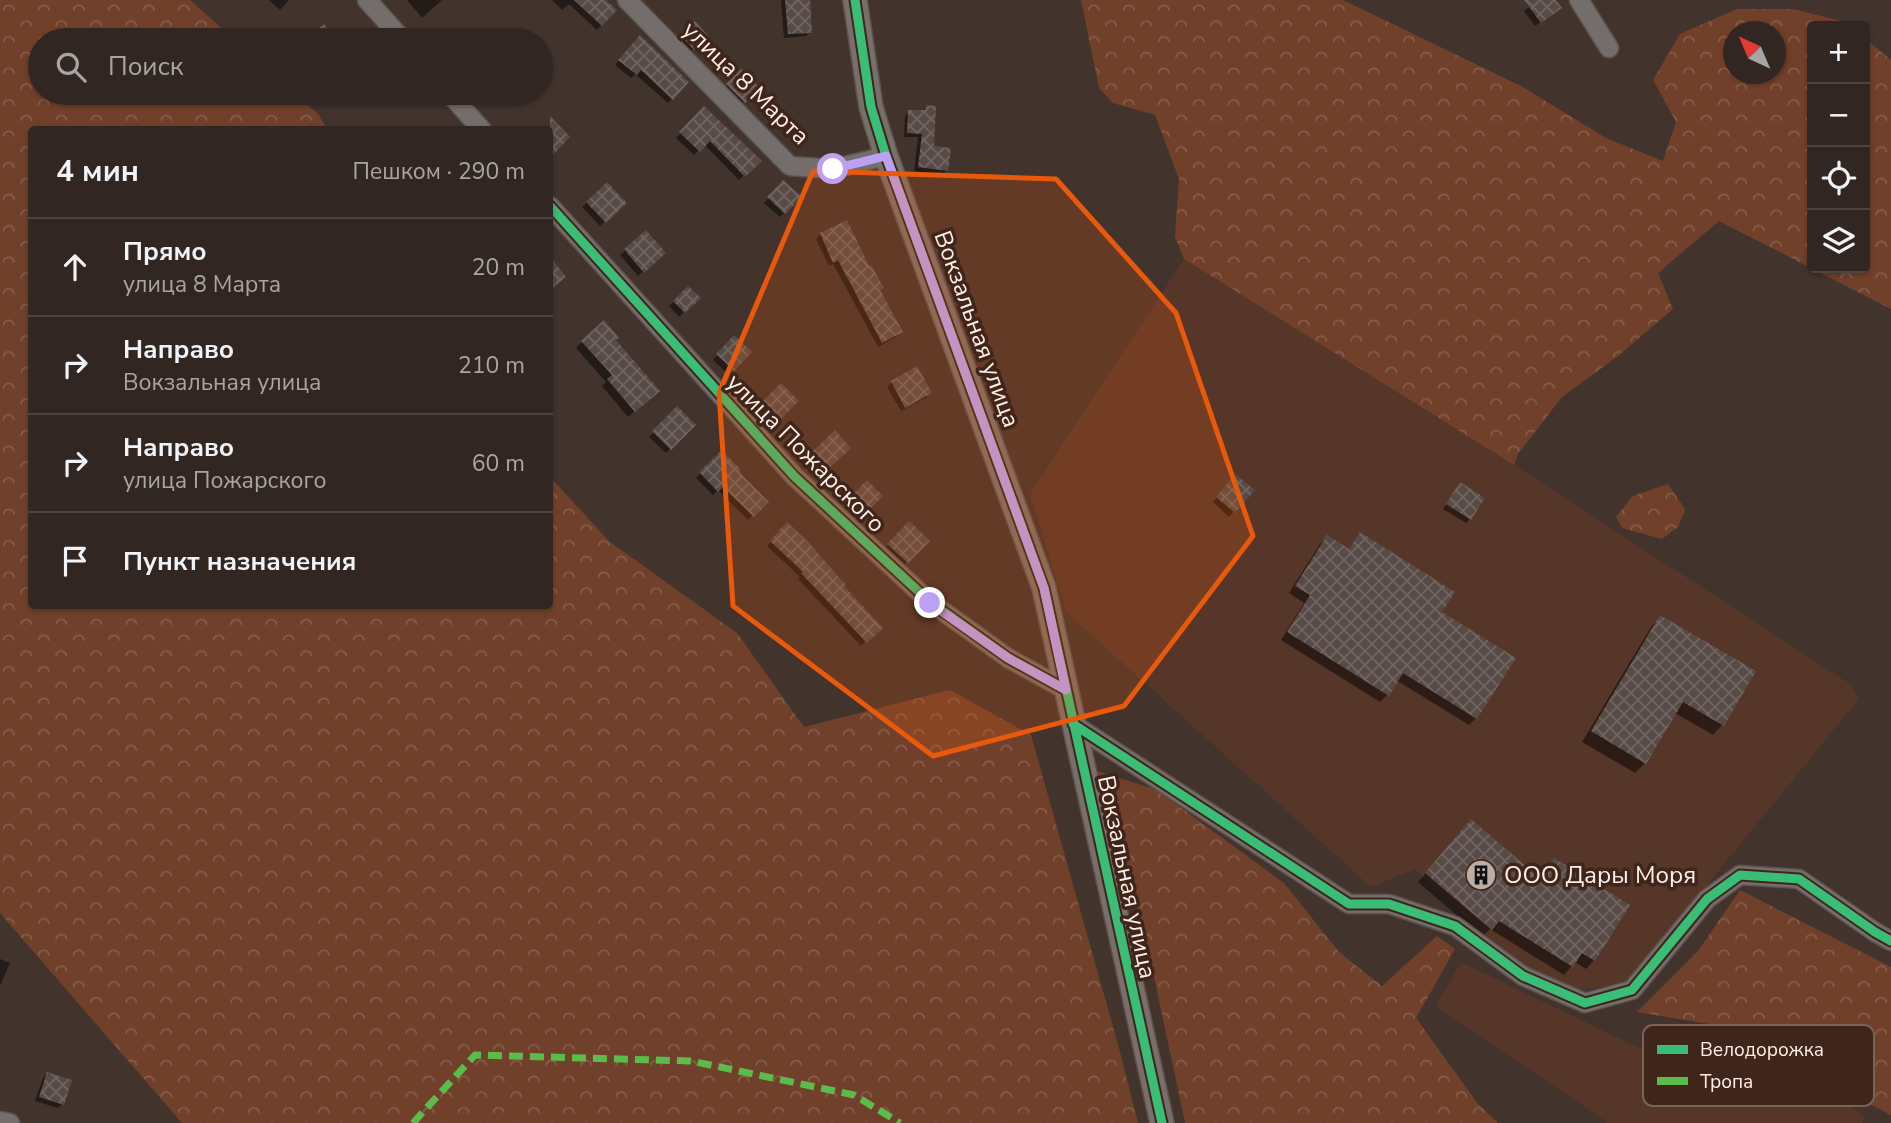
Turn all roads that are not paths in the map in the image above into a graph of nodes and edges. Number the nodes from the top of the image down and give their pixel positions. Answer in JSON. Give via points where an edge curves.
{"nodes":[{"id":1,"x":367,"y":0,"type":"edge"},
{"id":2,"x":627,"y":0,"type":"edge"},
{"id":3,"x":855,"y":0,"type":"edge"},
{"id":4,"x":1579,"y":0,"type":"edge"},
{"id":5,"x":392,"y":28,"type":"edge"},
{"id":6,"x":1609,"y":48,"type":"dead end"},
{"id":7,"x":460,"y":105,"type":"edge"},
{"id":8,"x":478,"y":126,"type":"edge"},
{"id":9,"x":886,"y":156,"type":"junction"},
{"id":10,"x":553,"y":209,"type":"edge"},
{"id":11,"x":1066,"y":690,"type":"junction"},
{"id":12,"x":1073,"y":723,"type":"junction"},
{"id":13,"x":1891,"y":941,"type":"edge"},
{"id":14,"x":0,"y":1121,"type":"edge"},
{"id":15,"x":10,"y":1123,"type":"edge"},
{"id":16,"x":1161,"y":1123,"type":"edge"}],
"edges":[{"from":1,"to":5,"type":"street"},
{"from":2,"to":9,"type":"street","name":"улица 8 Марта","via":[[790,166],[833,169]]},
{"from":3,"to":9,"type":"street","name":"Вокзальная улица","via":[[871,107]]},
{"from":4,"to":6,"type":"street"},
{"from":7,"to":8,"type":"street"},
{"from":9,"to":11,"type":"street","name":"Вокзальная улица","via":[[1044,588]]},
{"from":10,"to":11,"type":"street","name":"улица Пожарского","via":[[794,476],[930,603],[1008,658]]},
{"from":11,"to":12,"type":"street","name":"Вокзальная улица"},
{"from":12,"to":13,"type":"street","via":[[1349,904],[1389,904],[1455,926],[1523,976],[1585,1003],[1632,990],[1707,899],[1740,875],[1799,879]]},
{"from":12,"to":16,"type":"street","name":"Вокзальная улица"},
{"from":14,"to":15,"type":"street"}]}
